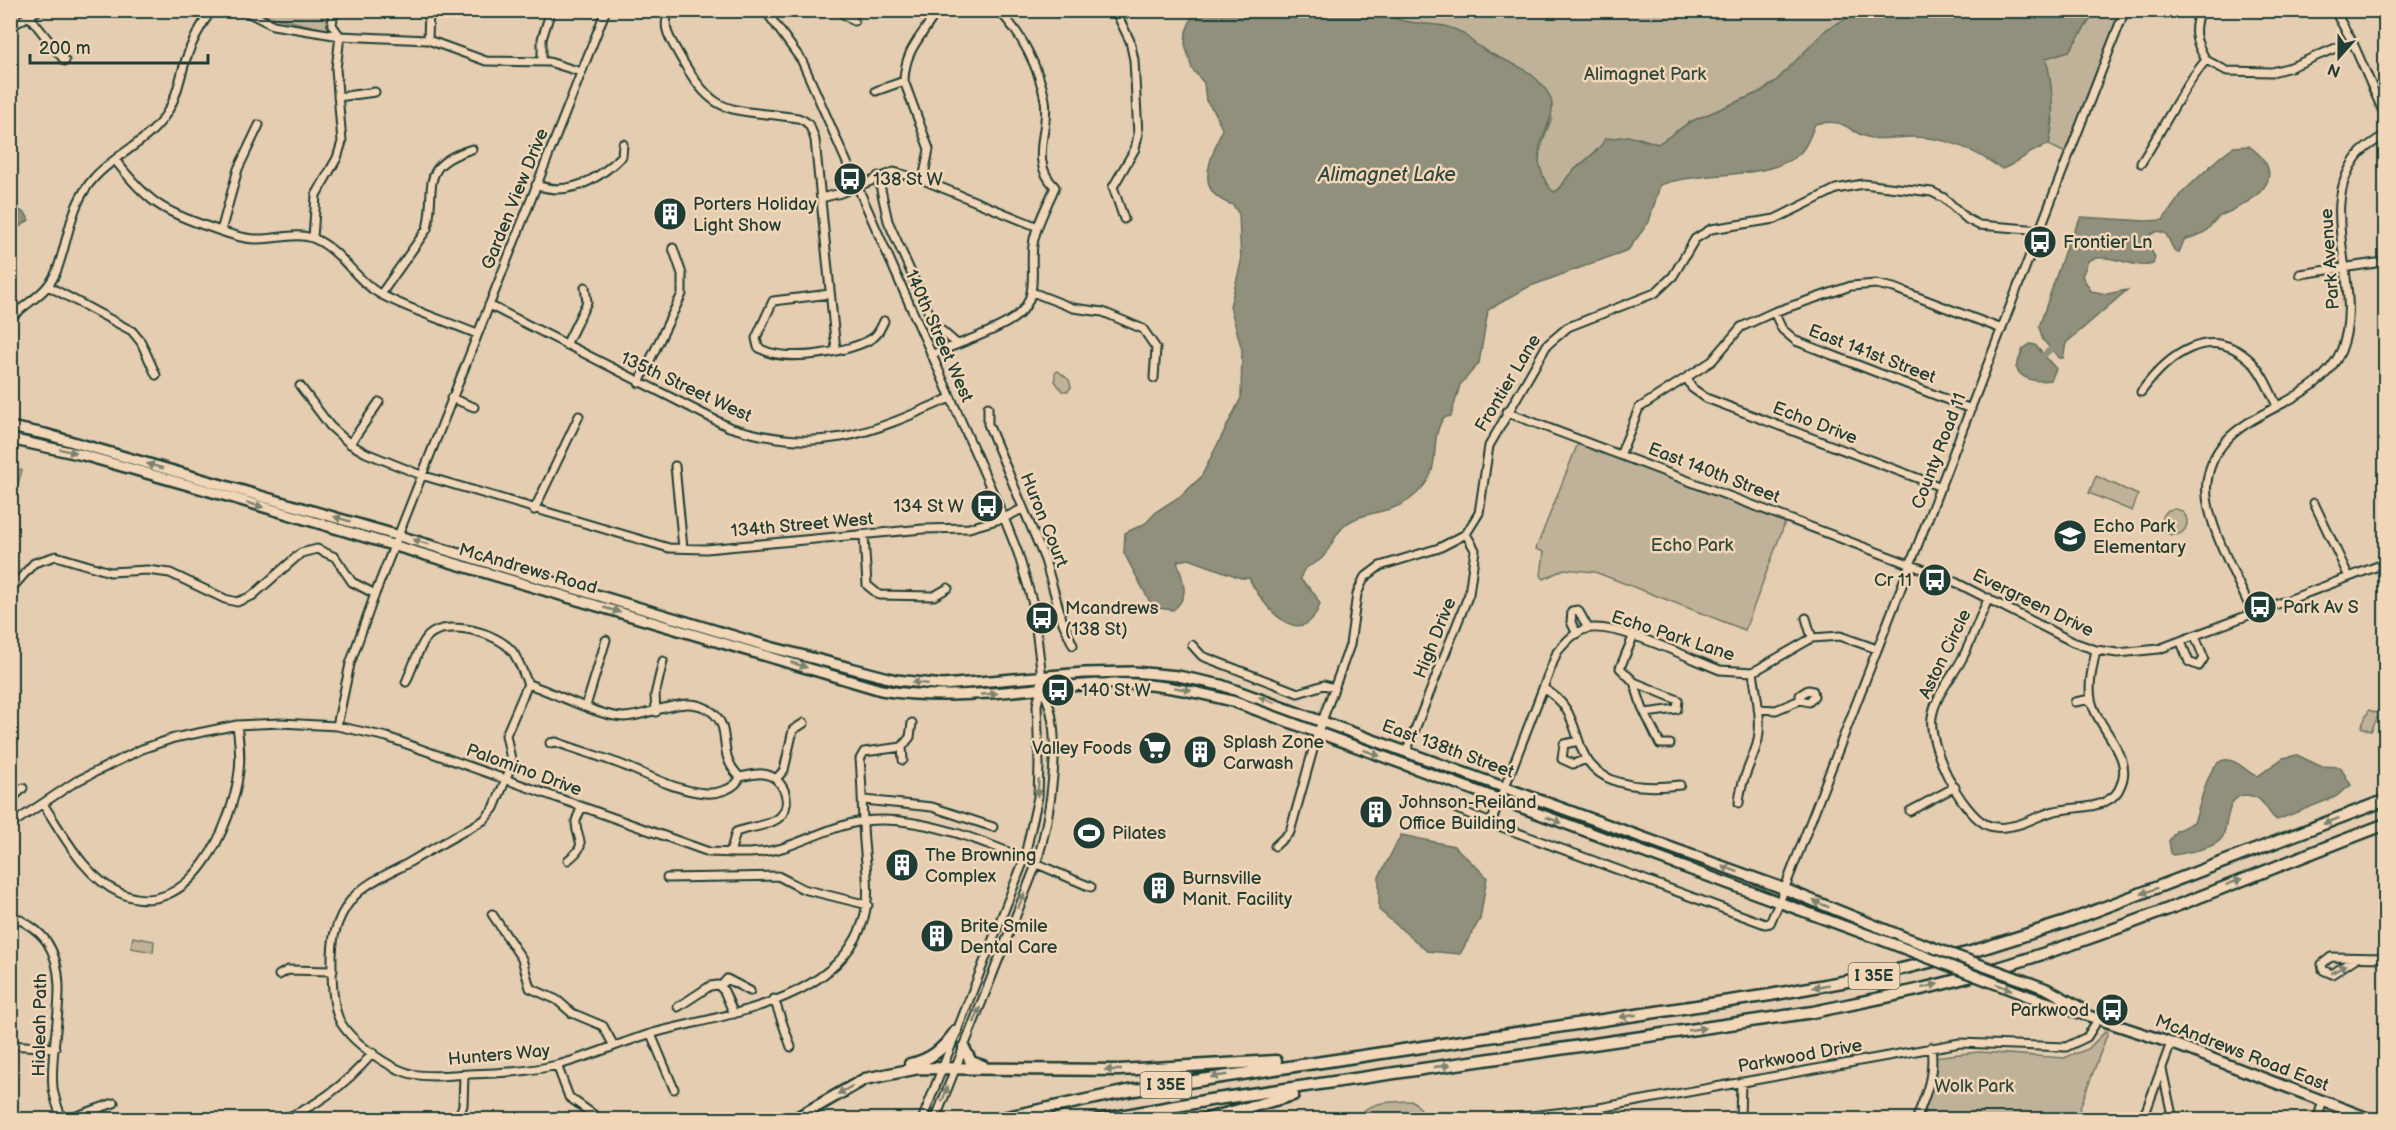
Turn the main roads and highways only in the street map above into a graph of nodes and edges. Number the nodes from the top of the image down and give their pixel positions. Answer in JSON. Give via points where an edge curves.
{"nodes":[{"id":1,"x":10,"y":427,"type":"edge"},
{"id":2,"x":10,"y":439,"type":"edge"},
{"id":3,"x":1041,"y":676,"type":"joint"},
{"id":4,"x":1041,"y":688,"type":"joint"},
{"id":5,"x":2385,"y":801,"type":"edge"},
{"id":6,"x":2385,"y":824,"type":"edge"},
{"id":7,"x":2047,"y":989,"type":"joint"},
{"id":8,"x":2028,"y":996,"type":"joint"},
{"id":9,"x":2099,"y":1018,"type":"junction"},
{"id":10,"x":956,"y":1030,"type":"road end"},
{"id":11,"x":964,"y":1048,"type":"road end"},
{"id":12,"x":1339,"y":1058,"type":"junction"},
{"id":13,"x":1016,"y":1070,"type":"junction"},
{"id":14,"x":1384,"y":1075,"type":"junction"},
{"id":15,"x":871,"y":1077,"type":"junction"},
{"id":16,"x":793,"y":1119,"type":"edge"},
{"id":17,"x":993,"y":1119,"type":"edge"},
{"id":18,"x":1098,"y":1119,"type":"edge"},
{"id":19,"x":1203,"y":1119,"type":"edge"},
{"id":20,"x":2373,"y":1119,"type":"edge"}],
"edges":[{"from":3,"to":1,"type":"main road","name":"McAndrews Road","one_way":true,"via":[[943,685],[868,674]]},
{"from":2,"to":4,"type":"main road","name":"McAndrews Road","one_way":true,"via":[[83,455],[881,690],[952,697]]},
{"from":7,"to":3,"type":"main road","name":"East 138th Street","one_way":true,"bridge":true,"via":[[1785,889],[1228,687],[1178,676],[1120,672]]},
{"from":4,"to":8,"type":"main road","name":"East 138th Street","one_way":true,"bridge":true,"via":[[1102,683],[1175,688],[1232,701]]},
{"from":5,"to":12,"type":"highway","number":"I 35E","one_way":true,"via":[[2066,922],[1971,952],[1864,978],[1770,995]]},
{"from":14,"to":6,"type":"highway","number":"I 35E","one_way":true,"via":[[1813,1012],[1909,992],[2080,941]]},
{"from":7,"to":9,"type":"main road","name":"McAndrews Road East"},
{"from":8,"to":9,"type":"main road","name":"McAndrews Road East"},
{"from":9,"to":20,"type":"main road","name":"McAndrews Road East"},
{"from":10,"to":15,"type":"highway","via":[[930,1058]]},
{"from":11,"to":13,"type":"highway","via":[[976,1065]]},
{"from":12,"to":13,"type":"highway","one_way":true,"via":[[1119,1070]]},
{"from":12,"to":17,"type":"highway","number":"I 35E","one_way":true,"via":[[1128,1091]]},
{"from":13,"to":15,"type":"highway","via":[[919,1068]]},
{"from":14,"to":18,"type":"highway","number":"I 35E"},
{"from":14,"to":19,"type":"highway"},
{"from":15,"to":16,"type":"highway","one_way":true}]}
